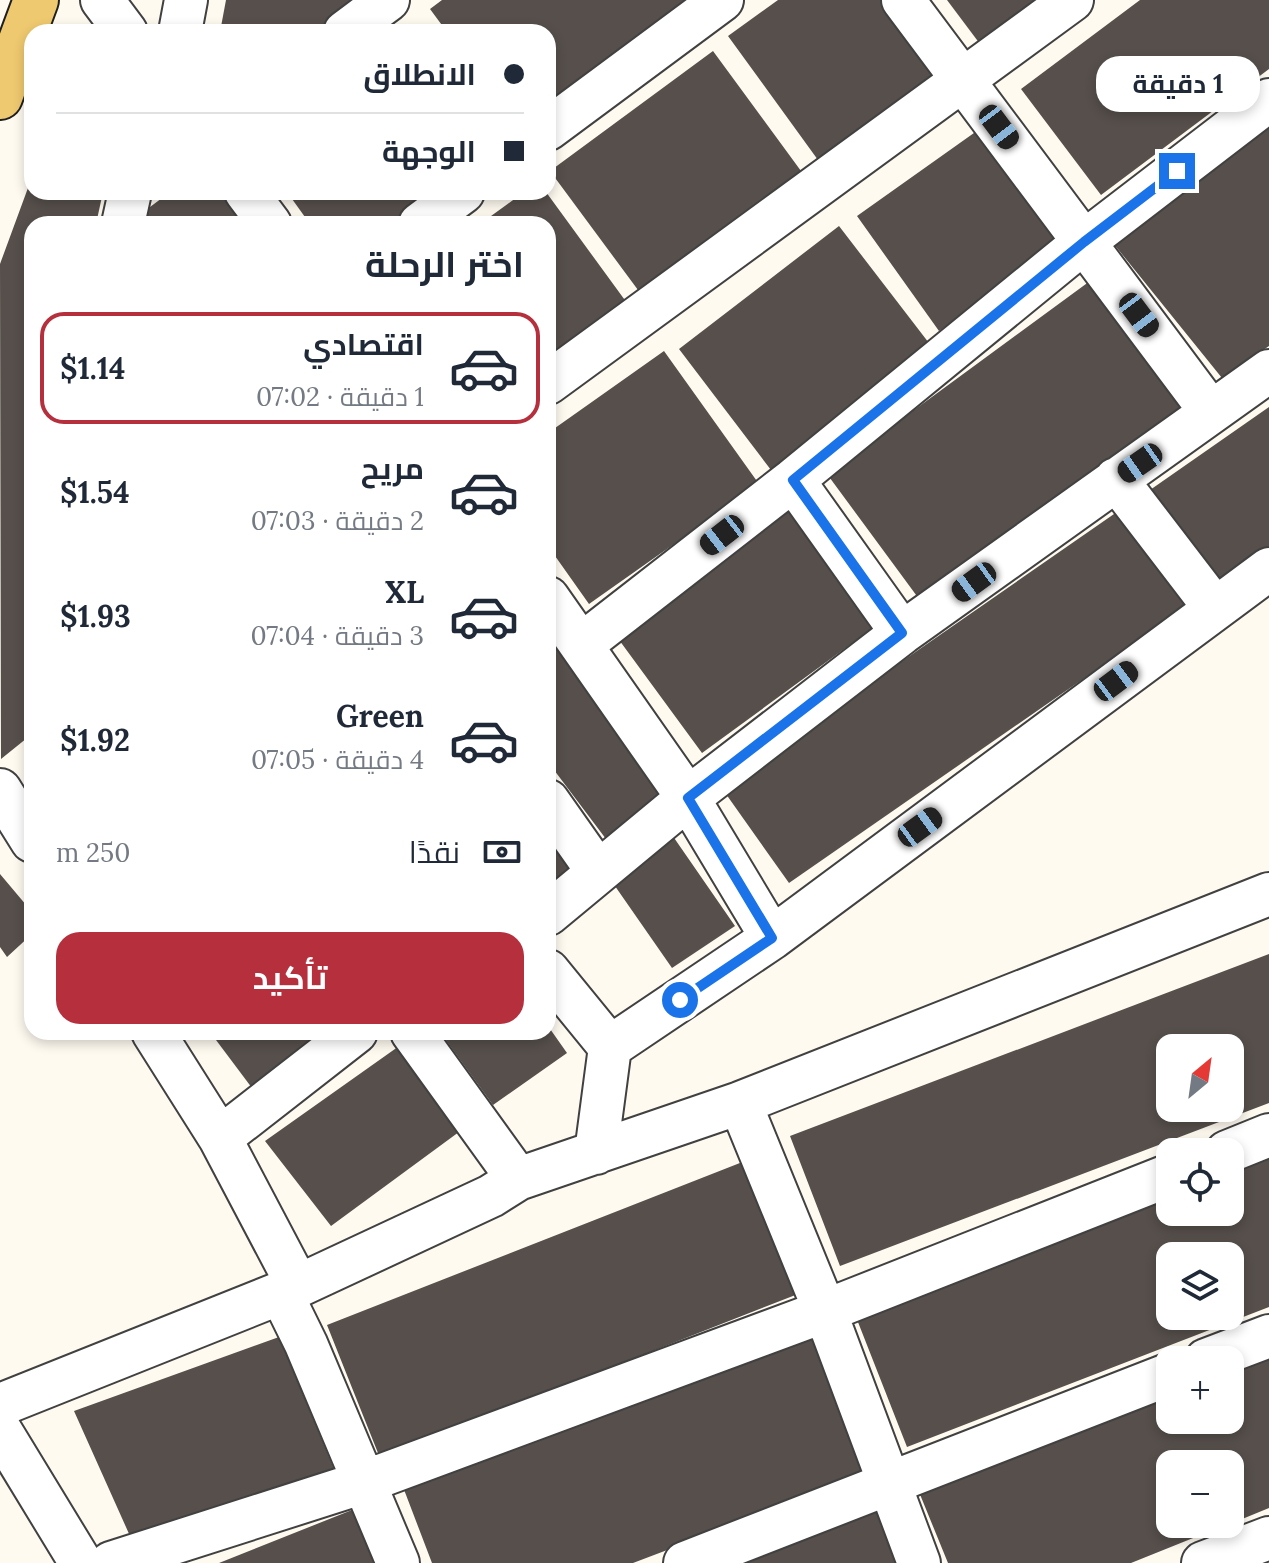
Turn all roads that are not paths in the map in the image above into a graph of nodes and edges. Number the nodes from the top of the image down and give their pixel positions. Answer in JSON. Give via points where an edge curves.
{"nodes":[{"id":1,"x":36,"y":0,"type":"edge"},
{"id":2,"x":102,"y":0,"type":"edge"},
{"id":3,"x":186,"y":0,"type":"edge"},
{"id":4,"x":388,"y":0,"type":"edge"},
{"id":5,"x":722,"y":0,"type":"edge"},
{"id":6,"x":903,"y":0,"type":"edge"},
{"id":7,"x":1072,"y":0,"type":"edge"},
{"id":8,"x":27,"y":24,"type":"edge"},
{"id":9,"x":120,"y":24,"type":"edge"},
{"id":10,"x":182,"y":24,"type":"edge"},
{"id":11,"x":356,"y":24,"type":"edge"},
{"id":12,"x":24,"y":32,"type":"edge"},
{"id":13,"x":965,"y":81,"type":"junction"},
{"id":14,"x":0,"y":97,"type":"edge"},
{"id":15,"x":1269,"y":100,"type":"edge"},
{"id":16,"x":556,"y":123,"type":"edge"},
{"id":17,"x":452,"y":200,"type":"edge"},
{"id":18,"x":431,"y":216,"type":"edge"},
{"id":19,"x":1084,"y":242,"type":"junction"},
{"id":20,"x":1269,"y":371,"type":"edge"},
{"id":21,"x":556,"y":377,"type":"edge"},
{"id":22,"x":1211,"y":412,"type":"junction"},
{"id":23,"x":1116,"y":479,"type":"junction"},
{"id":24,"x":793,"y":480,"type":"junction"},
{"id":25,"x":1269,"y":569,"type":"edge"},
{"id":26,"x":1214,"y":607,"type":"junction"},
{"id":27,"x":556,"y":609,"type":"edge"},
{"id":28,"x":902,"y":633,"type":"junction"},
{"id":29,"x":581,"y":645,"type":"junction"},
{"id":30,"x":0,"y":790,"type":"edge"},
{"id":31,"x":688,"y":798,"type":"junction"},
{"id":32,"x":556,"y":812,"type":"edge"},
{"id":33,"x":24,"y":828,"type":"edge"},
{"id":34,"x":598,"y":872,"type":"junction"},
{"id":35,"x":1269,"y":894,"type":"edge"},
{"id":36,"x":556,"y":907,"type":"edge"},
{"id":37,"x":772,"y":938,"type":"junction"},
{"id":38,"x":556,"y":981,"type":"edge"},
{"id":39,"x":158,"y":1040,"type":"edge"},
{"id":40,"x":346,"y":1040,"type":"edge"},
{"id":41,"x":418,"y":1040,"type":"edge"},
{"id":42,"x":610,"y":1047,"type":"junction"},
{"id":43,"x":740,"y":1103,"type":"junction"},
{"id":44,"x":1269,"y":1135,"type":"edge"},
{"id":45,"x":220,"y":1138,"type":"junction"},
{"id":46,"x":1244,"y":1145,"type":"edge"},
{"id":47,"x":596,"y":1153,"type":"junction"},
{"id":48,"x":518,"y":1179,"type":"junction"},
{"id":49,"x":1156,"y":1181,"type":"edge"},
{"id":50,"x":290,"y":1289,"type":"junction"},
{"id":51,"x":825,"y":1311,"type":"junction"},
{"id":52,"x":1269,"y":1336,"type":"edge"},
{"id":53,"x":1243,"y":1346,"type":"edge"},
{"id":54,"x":1156,"y":1379,"type":"edge"},
{"id":55,"x":0,"y":1405,"type":"edge"},
{"id":56,"x":0,"y":1430,"type":"edge"},
{"id":57,"x":364,"y":1482,"type":"junction"},
{"id":58,"x":888,"y":1484,"type":"junction"},
{"id":59,"x":1269,"y":1538,"type":"edge"},
{"id":60,"x":81,"y":1563,"type":"edge"},
{"id":61,"x":111,"y":1563,"type":"edge"},
{"id":62,"x":398,"y":1563,"type":"edge"},
{"id":63,"x":685,"y":1563,"type":"edge"},
{"id":64,"x":919,"y":1563,"type":"edge"},
{"id":65,"x":1203,"y":1563,"type":"edge"}],
"edges":[{"from":1,"to":8,"type":"main road"},
{"from":2,"to":9,"type":"street"},
{"from":3,"to":10,"type":"street"},
{"from":4,"to":11,"type":"street"},
{"from":5,"to":16,"type":"street"},
{"from":6,"to":13,"type":"street"},
{"from":7,"to":13,"type":"street"},
{"from":12,"to":14,"type":"main road"},
{"from":13,"to":19,"type":"street"},
{"from":13,"to":21,"type":"street"},
{"from":15,"to":19,"type":"street"},
{"from":17,"to":18,"type":"street"},
{"from":19,"to":22,"type":"street"},
{"from":19,"to":24,"type":"street"},
{"from":20,"to":22,"type":"street"},
{"from":22,"to":23,"type":"street"},
{"from":23,"to":26,"type":"street"},
{"from":23,"to":28,"type":"street"},
{"from":24,"to":28,"type":"street"},
{"from":24,"to":29,"type":"street"},
{"from":25,"to":26,"type":"street"},
{"from":26,"to":37,"type":"street"},
{"from":27,"to":29,"type":"street"},
{"from":28,"to":31,"type":"street"},
{"from":29,"to":31,"type":"street"},
{"from":30,"to":33,"type":"street"},
{"from":31,"to":34,"type":"street"},
{"from":31,"to":37,"type":"street"},
{"from":32,"to":34,"type":"street"},
{"from":34,"to":36,"type":"street"},
{"from":35,"to":43,"type":"street"},
{"from":37,"to":42,"type":"street"},
{"from":38,"to":42,"type":"street"},
{"from":39,"to":45,"type":"street"},
{"from":40,"to":45,"type":"street"},
{"from":41,"to":48,"type":"street"},
{"from":42,"to":47,"type":"street"},
{"from":43,"to":47,"type":"street"},
{"from":43,"to":51,"type":"street"},
{"from":44,"to":46,"type":"street"},
{"from":45,"to":50,"type":"street"},
{"from":47,"to":48,"type":"street"},
{"from":48,"to":50,"type":"street"},
{"from":49,"to":51,"type":"street"},
{"from":50,"to":55,"type":"street"},
{"from":50,"to":57,"type":"street","via":[[306,1344]]},
{"from":51,"to":57,"type":"street"},
{"from":51,"to":58,"type":"street"},
{"from":52,"to":53,"type":"street"},
{"from":54,"to":58,"type":"street"},
{"from":56,"to":60,"type":"street"},
{"from":57,"to":61,"type":"street"},
{"from":57,"to":62,"type":"street"},
{"from":58,"to":63,"type":"street"},
{"from":58,"to":64,"type":"street"},
{"from":59,"to":65,"type":"street"}]}
